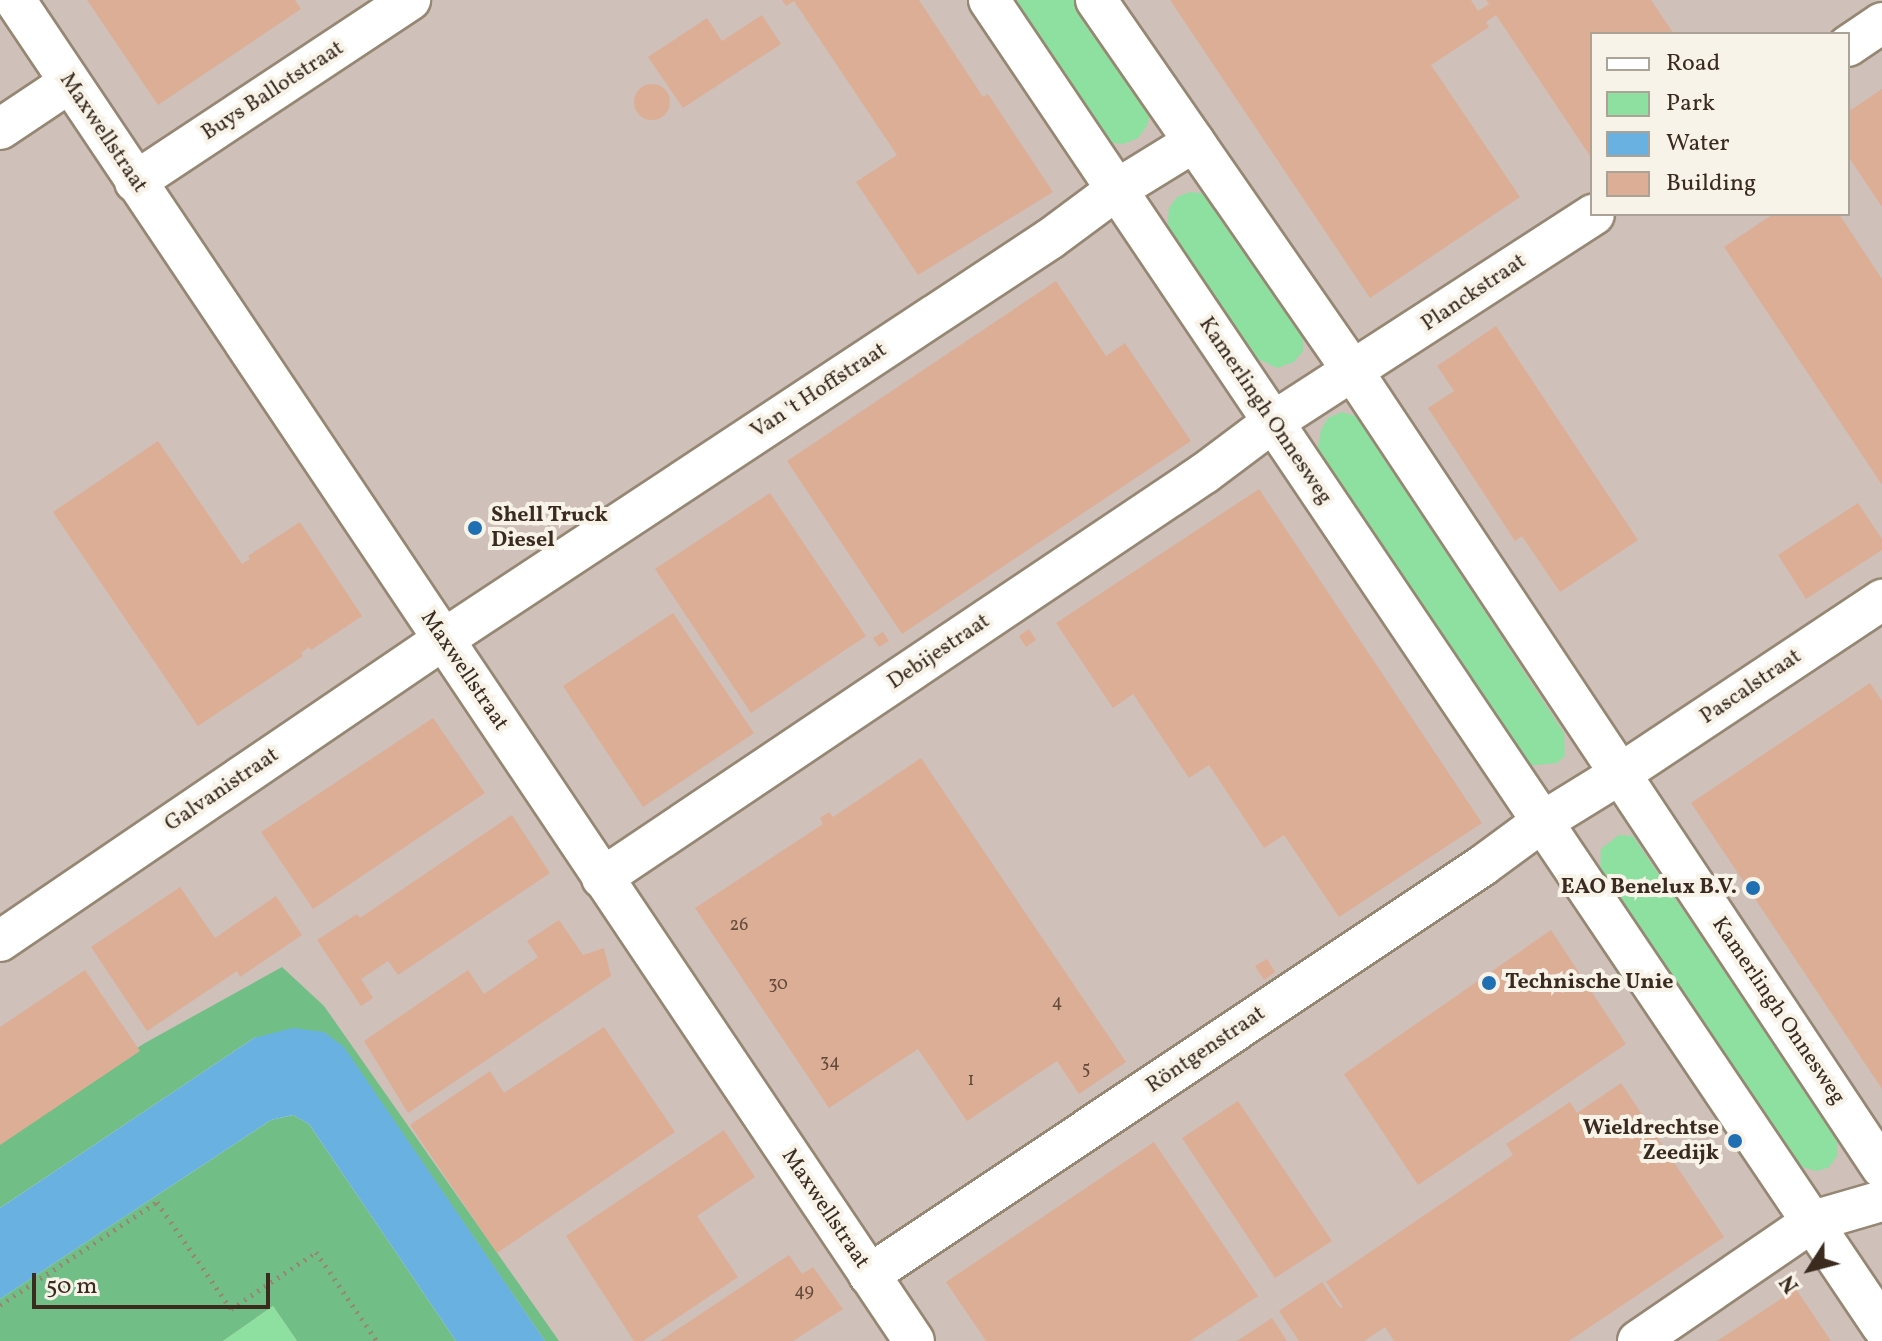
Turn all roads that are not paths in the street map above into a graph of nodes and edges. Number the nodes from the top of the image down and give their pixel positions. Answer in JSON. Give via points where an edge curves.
{"nodes":[{"id":1,"x":15,"y":0,"type":"edge"},
{"id":2,"x":410,"y":0,"type":"edge"},
{"id":3,"x":989,"y":0,"type":"edge"},
{"id":4,"x":1096,"y":0,"type":"edge"},
{"id":5,"x":1882,"y":23,"type":"edge"},
{"id":6,"x":1850,"y":45,"type":"edge"},
{"id":7,"x":69,"y":83,"type":"junction"},
{"id":8,"x":0,"y":129,"type":"edge"},
{"id":9,"x":1194,"y":142,"type":"junction"},
{"id":10,"x":135,"y":182,"type":"junction"},
{"id":11,"x":1116,"y":190,"type":"junction"},
{"id":12,"x":1591,"y":216,"type":"edge"},
{"id":13,"x":1354,"y":373,"type":"junction"},
{"id":14,"x":1273,"y":422,"type":"junction"},
{"id":15,"x":1882,"y":600,"type":"edge"},
{"id":16,"x":444,"y":639,"type":"junction"},
{"id":17,"x":1620,"y":774,"type":"junction"},
{"id":18,"x":1542,"y":822,"type":"junction"},
{"id":19,"x":602,"y":878,"type":"junction"},
{"id":20,"x":0,"y":941,"type":"edge"},
{"id":21,"x":1882,"y":1168,"type":"edge"},
{"id":22,"x":1882,"y":1201,"type":"edge"},
{"id":23,"x":1813,"y":1221,"type":"junction"},
{"id":24,"x":869,"y":1275,"type":"junction"},
{"id":25,"x":1882,"y":1326,"type":"edge"},
{"id":26,"x":914,"y":1341,"type":"edge"},
{"id":27,"x":1638,"y":1341,"type":"edge"}],
"edges":[{"from":1,"to":7,"type":"street","name":"Maxwellstraat"},
{"from":2,"to":10,"type":"street","name":"Buys Ballotstraat"},
{"from":3,"to":11,"type":"street","name":"Kamerlingh Onnesweg"},
{"from":4,"to":9,"type":"street","name":"Kamerlingh Onnesweg"},
{"from":5,"to":6,"type":"street"},
{"from":7,"to":8,"type":"street"},
{"from":7,"to":10,"type":"street","name":"Maxwellstraat"},
{"from":9,"to":11,"type":"street","name":"Van 't Hoffstraat"},
{"from":9,"to":13,"type":"street","name":"Kamerlingh Onnesweg"},
{"from":10,"to":16,"type":"street","name":"Maxwellstraat"},
{"from":11,"to":14,"type":"street","name":"Kamerlingh Onnesweg"},
{"from":11,"to":16,"type":"street","name":"Van 't Hoffstraat","via":[[1050,239]]},
{"from":12,"to":13,"type":"street","name":"Planckstraat"},
{"from":13,"to":14,"type":"street","name":"Planckstraat"},
{"from":13,"to":17,"type":"street","name":"Kamerlingh Onnesweg"},
{"from":14,"to":18,"type":"street","name":"Kamerlingh Onnesweg"},
{"from":14,"to":19,"type":"street","name":"Debijestraat"},
{"from":15,"to":17,"type":"street","name":"Pascalstraat"},
{"from":16,"to":19,"type":"street","name":"Maxwellstraat"},
{"from":16,"to":20,"type":"street","name":"Galvanistraat"},
{"from":17,"to":18,"type":"street"},
{"from":17,"to":21,"type":"street","name":"Kamerlingh Onnesweg"},
{"from":18,"to":23,"type":"street","name":"Kamerlingh Onnesweg"},
{"from":18,"to":24,"type":"street","name":"Röntgenstraat"},
{"from":19,"to":24,"type":"street","name":"Maxwellstraat"},
{"from":22,"to":23,"type":"street"},
{"from":23,"to":25,"type":"street","name":"Kamerlingh Onnesweg"},
{"from":23,"to":27,"type":"street"},
{"from":24,"to":26,"type":"street","name":"Maxwellstraat"}]}
